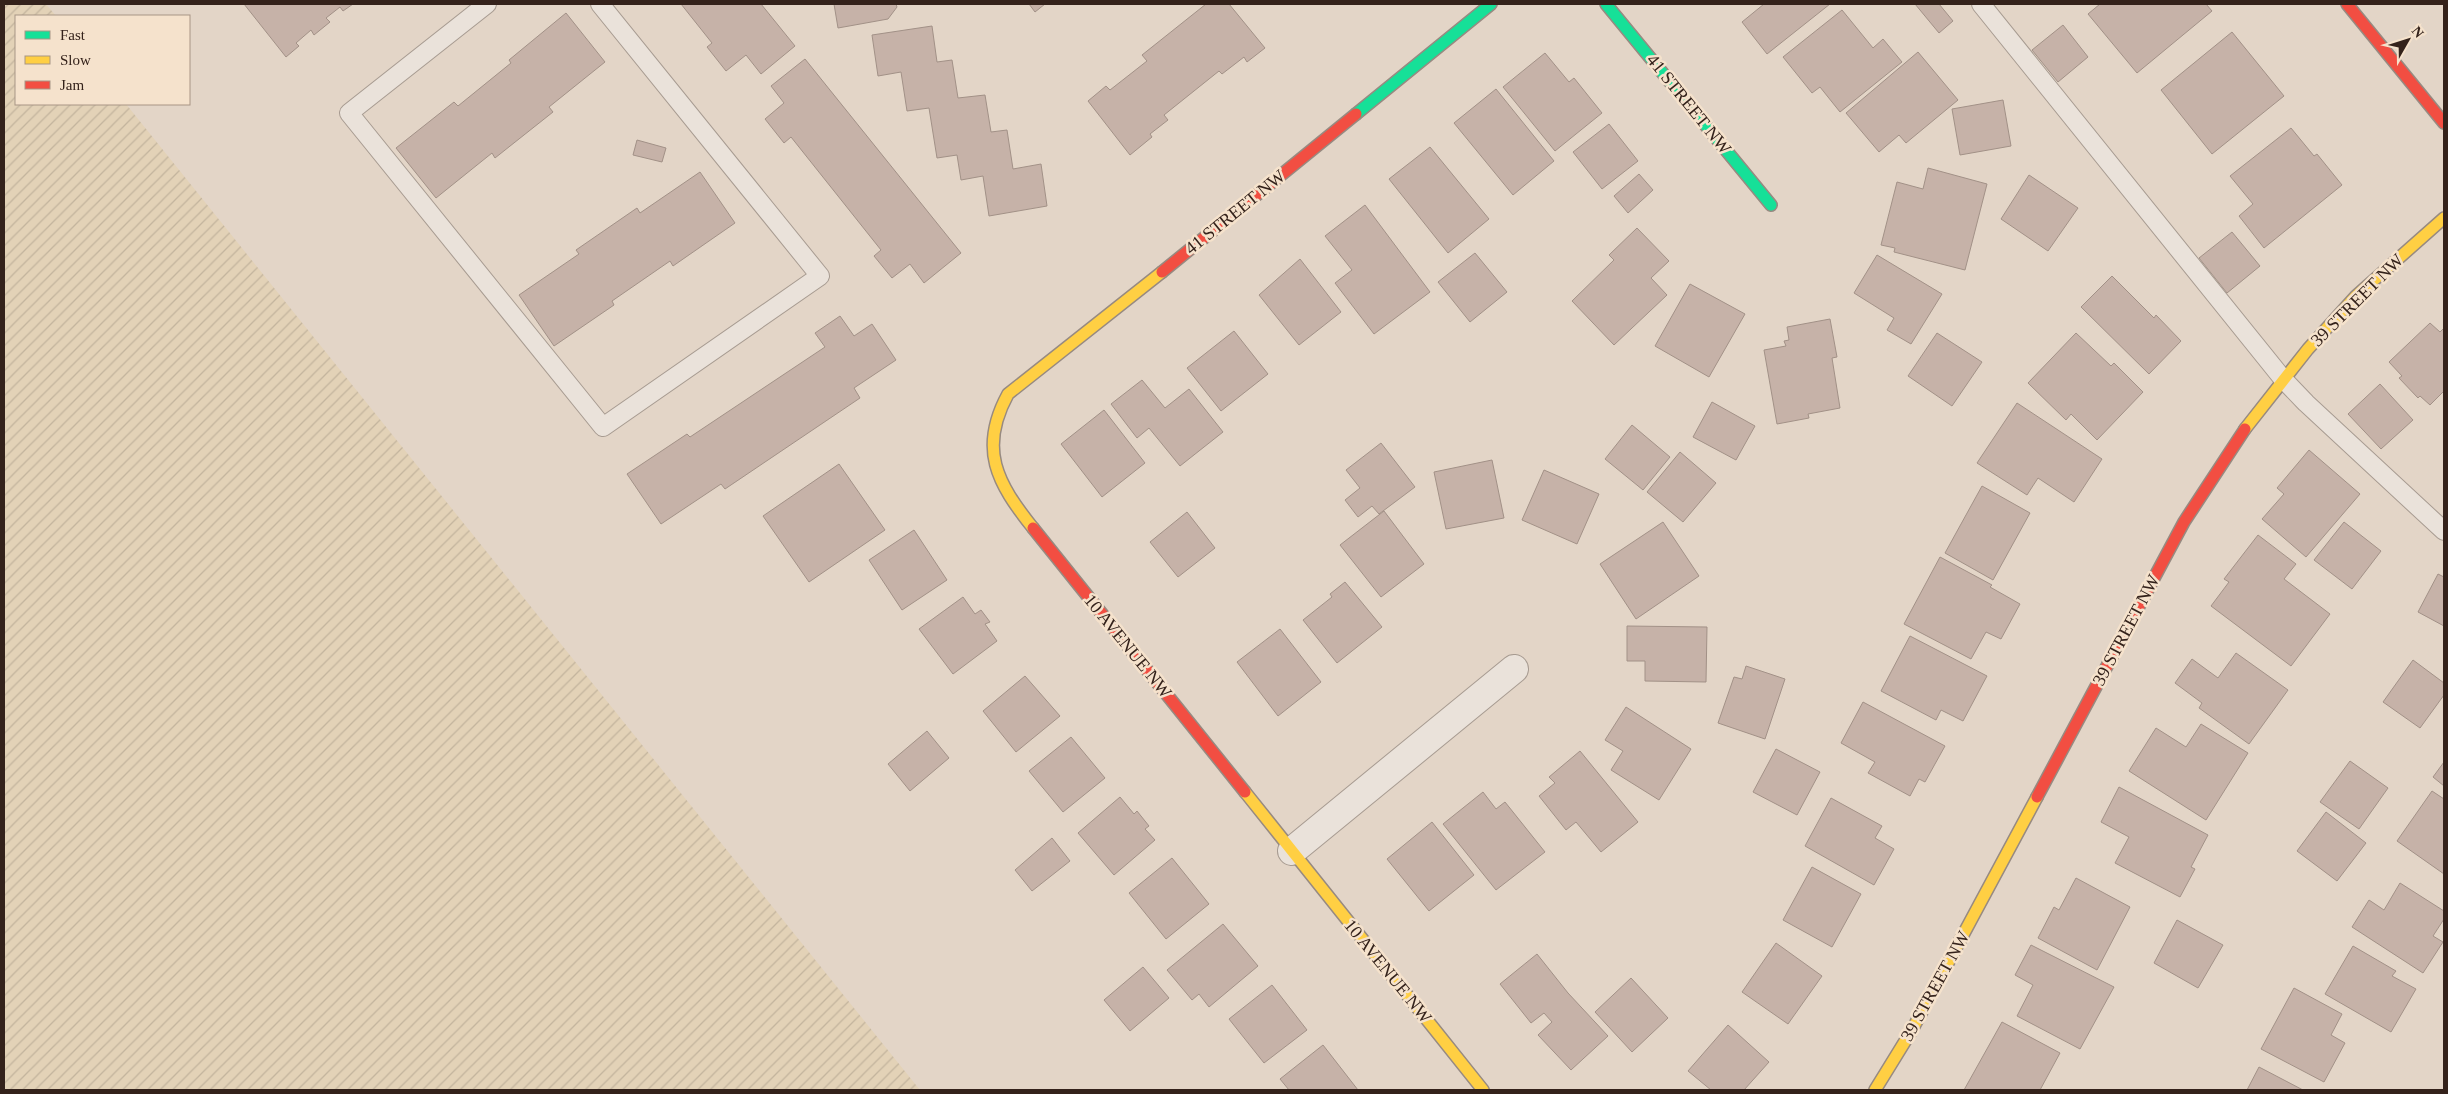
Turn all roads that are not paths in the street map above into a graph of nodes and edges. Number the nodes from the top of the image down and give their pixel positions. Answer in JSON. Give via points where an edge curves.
{"nodes":[{"id":1,"x":487,"y":4,"type":"edge"},
{"id":2,"x":600,"y":4,"type":"edge"},
{"id":3,"x":1491,"y":4,"type":"edge"},
{"id":4,"x":1606,"y":4,"type":"edge"},
{"id":5,"x":1981,"y":4,"type":"edge"},
{"id":6,"x":2347,"y":4,"type":"edge"},
{"id":7,"x":2444,"y":123,"type":"edge"},
{"id":8,"x":1771,"y":205,"type":"dead end"},
{"id":9,"x":2444,"y":218,"type":"edge"},
{"id":10,"x":2283,"y":379,"type":"junction"},
{"id":11,"x":992,"y":429,"type":"joint"},
{"id":12,"x":2444,"y":531,"type":"edge"},
{"id":13,"x":1514,"y":669,"type":"dead end"},
{"id":14,"x":1292,"y":851,"type":"junction"},
{"id":15,"x":1483,"y":1090,"type":"edge"},
{"id":16,"x":1875,"y":1090,"type":"edge"}],
"edges":[{"from":1,"to":2,"type":"lane","via":[[349,113],[603,427],[820,276]]},
{"from":3,"to":11,"type":"street","name":"41 STREET NW","via":[[1008,394],[997,412]]},
{"from":4,"to":8,"type":"street","name":"41 STREET NW"},
{"from":5,"to":10,"type":"lane"},
{"from":6,"to":7,"type":"street"},
{"from":9,"to":10,"type":"street","name":"39 STREET NW","via":[[2357,295]]},
{"from":10,"to":12,"type":"lane"},
{"from":10,"to":16,"type":"street","name":"39 STREET NW","via":[[2228,452],[2184,522],[1912,1030]]},
{"from":11,"to":14,"type":"street","name":"10 AVENUE NW","via":[[995,467],[1016,506]]},
{"from":13,"to":14,"type":"street"},
{"from":14,"to":15,"type":"street","name":"10 AVENUE NW"}]}
